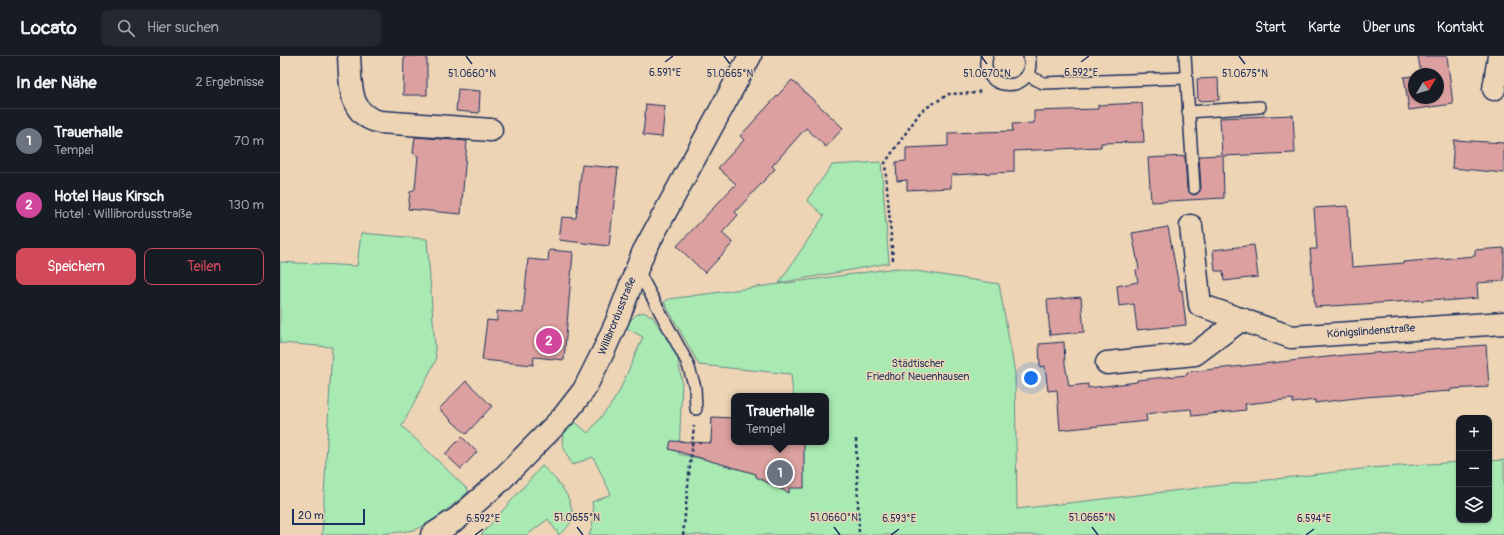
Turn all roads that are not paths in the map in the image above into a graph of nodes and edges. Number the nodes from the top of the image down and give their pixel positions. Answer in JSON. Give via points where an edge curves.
{"nodes":[{"id":1,"x":349,"y":56,"type":"edge"},
{"id":2,"x":750,"y":56,"type":"edge"},
{"id":3,"x":987,"y":56,"type":"edge"},
{"id":4,"x":1029,"y":56,"type":"edge"},
{"id":5,"x":1185,"y":56,"type":"edge"},
{"id":6,"x":1499,"y":56,"type":"edge"},
{"id":7,"x":1027,"y":75,"type":"junction"},
{"id":8,"x":1186,"y":78,"type":"junction"},
{"id":9,"x":1494,"y":89,"type":"dead end"},
{"id":10,"x":1260,"y":107,"type":"dead end"},
{"id":11,"x":1188,"y":112,"type":"junction"},
{"id":12,"x":491,"y":130,"type":"dead end"},
{"id":13,"x":1194,"y":188,"type":"dead end"},
{"id":14,"x":1191,"y":226,"type":"dead end"},
{"id":15,"x":636,"y":268,"type":"junction"},
{"id":16,"x":1242,"y":319,"type":"junction"},
{"id":17,"x":1504,"y":323,"type":"edge"},
{"id":18,"x":1107,"y":363,"type":"dead end"},
{"id":19,"x":696,"y":409,"type":"road end"},
{"id":20,"x":432,"y":535,"type":"edge"}],
"edges":[{"from":1,"to":12,"type":"street","via":[[352,96],[356,106],[369,119],[380,122]]},
{"from":2,"to":15,"type":"street","name":"Willibrordusstraße","via":[[656,226]]},
{"from":3,"to":7,"type":"lane","via":[[986,67],[993,80],[1000,84],[1015,84]]},
{"from":4,"to":7,"type":"lane","via":[[1030,68]]},
{"from":5,"to":8,"type":"lane"},
{"from":6,"to":9,"type":"street"},
{"from":7,"to":8,"type":"lane","via":[[1043,83]]},
{"from":8,"to":11,"type":"lane"},
{"from":10,"to":11,"type":"lane"},
{"from":11,"to":13,"type":"lane"},
{"from":14,"to":16,"type":"street","name":"Königslindenstraße","via":[[1200,305]]},
{"from":15,"to":19,"type":"lane","via":[[688,362],[695,386]]},
{"from":15,"to":20,"type":"street","name":"Willibrordusstraße","via":[[617,321],[584,390],[563,417],[498,483],[458,518]]},
{"from":16,"to":17,"type":"street","name":"Königslindenstraße","via":[[1291,337]]},
{"from":16,"to":18,"type":"street","via":[[1195,354]]}]}
